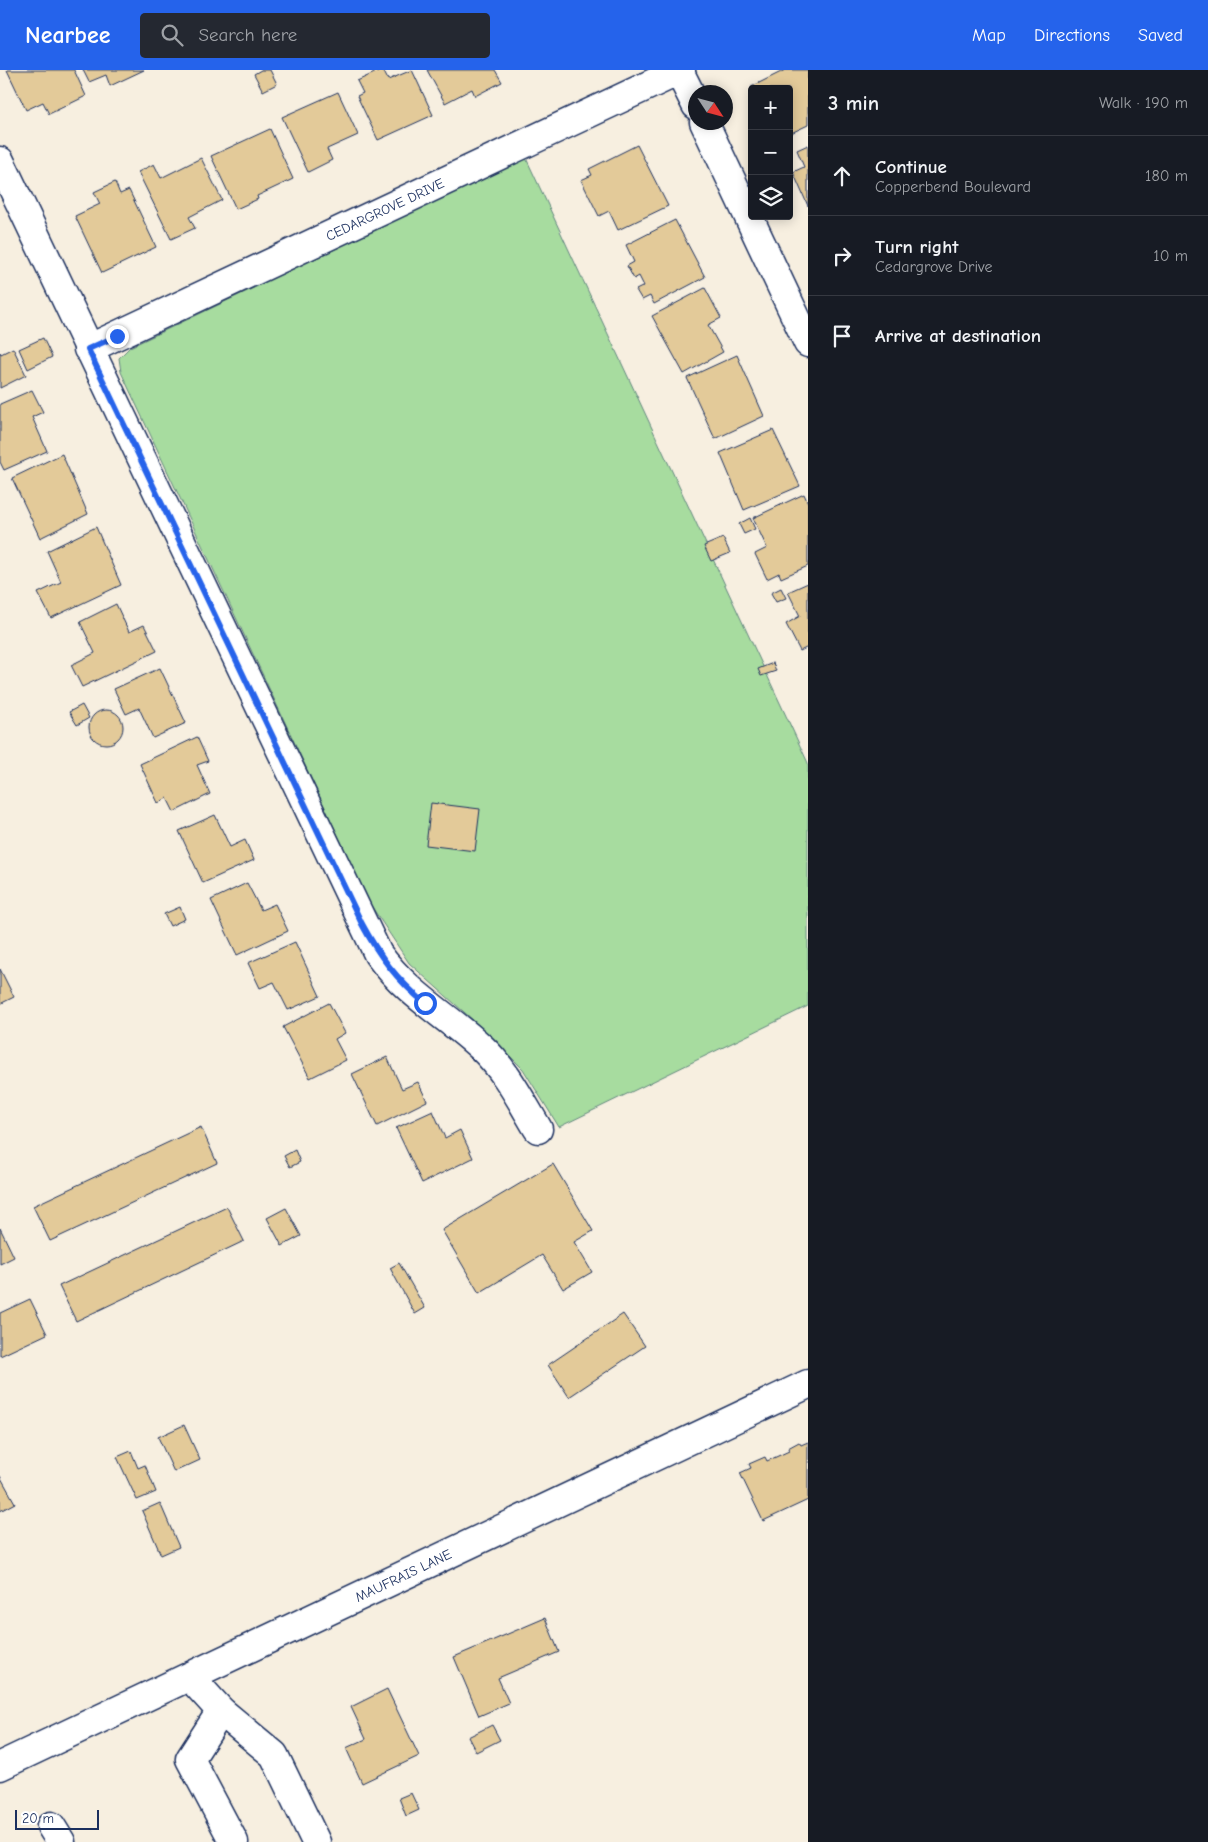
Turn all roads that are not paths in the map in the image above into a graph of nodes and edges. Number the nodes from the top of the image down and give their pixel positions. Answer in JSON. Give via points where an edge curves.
{"nodes":[{"id":1,"x":680,"y":70,"type":"edge"},
{"id":2,"x":688,"y":88,"type":"edge"},
{"id":3,"x":708,"y":130,"type":"edge"},
{"id":4,"x":0,"y":161,"type":"edge"},
{"id":5,"x":808,"y":343,"type":"edge"},
{"id":6,"x":88,"y":349,"type":"junction"},
{"id":7,"x":538,"y":1130,"type":"dead end"},
{"id":8,"x":808,"y":1384,"type":"edge"},
{"id":9,"x":190,"y":1677,"type":"junction"},
{"id":10,"x":221,"y":1711,"type":"junction"},
{"id":11,"x":0,"y":1766,"type":"edge"},
{"id":12,"x":234,"y":1842,"type":"edge"},
{"id":13,"x":316,"y":1842,"type":"edge"}],
"edges":[{"from":1,"to":2,"type":"street"},
{"from":1,"to":6,"type":"street","name":"CEDARGROVE DRIVE"},
{"from":3,"to":5,"type":"street"},
{"from":4,"to":6,"type":"street"},
{"from":6,"to":7,"type":"street","via":[[378,954],[408,989],[494,1061]]},
{"from":8,"to":9,"type":"street","name":"MAUFRAIS LANE"},
{"from":9,"to":10,"type":"street"},
{"from":9,"to":11,"type":"street","name":"MAUFRAIS LANE"},
{"from":10,"to":12,"type":"street","via":[[190,1758]]},
{"from":10,"to":13,"type":"street","via":[[274,1755]]}]}
